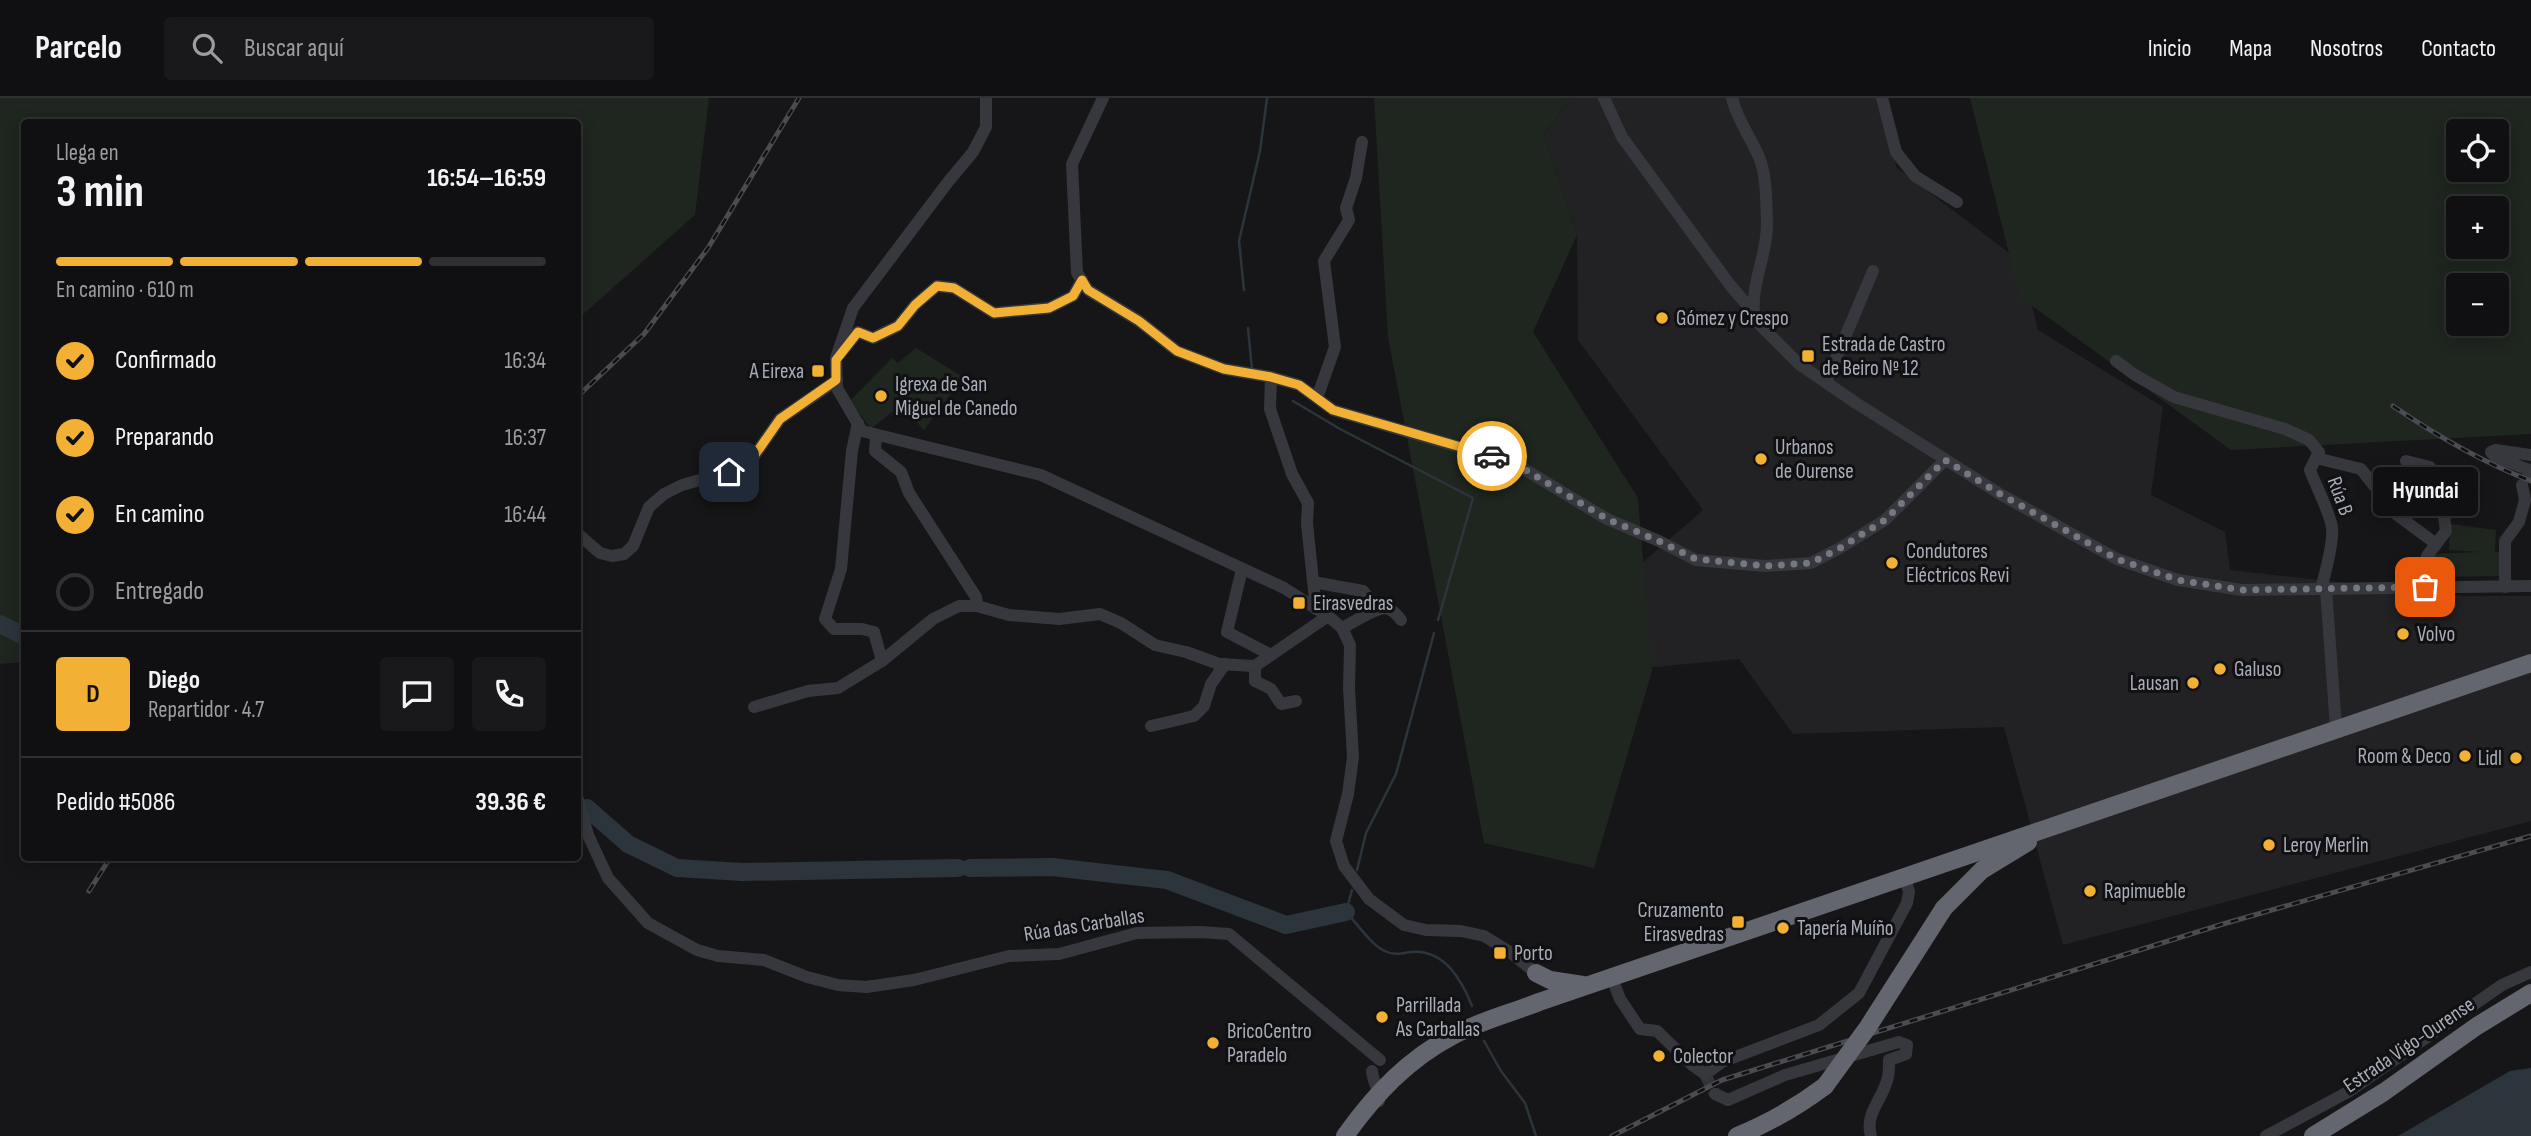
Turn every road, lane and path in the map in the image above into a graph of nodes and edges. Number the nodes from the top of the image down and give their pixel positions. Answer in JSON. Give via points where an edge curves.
{"nodes":[{"id":1,"x":986,"y":98,"type":"edge"},
{"id":2,"x":1103,"y":98,"type":"edge"},
{"id":3,"x":1604,"y":98,"type":"edge"},
{"id":4,"x":1732,"y":98,"type":"edge"},
{"id":5,"x":1882,"y":98,"type":"edge"},
{"id":6,"x":1362,"y":142,"type":"dead end"},
{"id":7,"x":1957,"y":202,"type":"dead end"},
{"id":8,"x":1873,"y":271,"type":"dead end"},
{"id":9,"x":1082,"y":280,"type":"junction"},
{"id":10,"x":1754,"y":313,"type":"junction"},
{"id":11,"x":836,"y":360,"type":"junction"},
{"id":12,"x":2116,"y":361,"type":"dead end"},
{"id":13,"x":1271,"y":377,"type":"junction"},
{"id":14,"x":836,"y":380,"type":"junction"},
{"id":15,"x":1826,"y":382,"type":"junction"},
{"id":16,"x":1317,"y":398,"type":"junction"},
{"id":17,"x":858,"y":423,"type":"junction"},
{"id":18,"x":876,"y":436,"type":"junction"},
{"id":19,"x":2531,"y":455,"type":"edge"},
{"id":20,"x":2316,"y":458,"type":"junction"},
{"id":21,"x":1945,"y":460,"type":"junction"},
{"id":22,"x":2406,"y":461,"type":"dead end"},
{"id":23,"x":2528,"y":473,"type":"dead end"},
{"id":24,"x":2437,"y":481,"type":"junction"},
{"id":25,"x":2522,"y":485,"type":"dead end"},
{"id":26,"x":2392,"y":509,"type":"junction"},
{"id":27,"x":581,"y":537,"type":"edge"},
{"id":28,"x":2435,"y":543,"type":"junction"},
{"id":29,"x":1242,"y":569,"type":"junction"},
{"id":30,"x":1314,"y":582,"type":"junction"},
{"id":31,"x":2531,"y":586,"type":"edge"},
{"id":32,"x":2425,"y":587,"type":"junction"},
{"id":33,"x":2505,"y":587,"type":"junction"},
{"id":34,"x":2323,"y":589,"type":"junction"},
{"id":35,"x":978,"y":606,"type":"junction"},
{"id":36,"x":1317,"y":609,"type":"junction"},
{"id":37,"x":1377,"y":609,"type":"junction"},
{"id":38,"x":1328,"y":616,"type":"junction"},
{"id":39,"x":1401,"y":621,"type":"dead end"},
{"id":40,"x":1342,"y":628,"type":"junction"},
{"id":41,"x":1271,"y":655,"type":"junction"},
{"id":42,"x":882,"y":661,"type":"junction"},
{"id":43,"x":2531,"y":663,"type":"edge"},
{"id":44,"x":1225,"y":664,"type":"junction"},
{"id":45,"x":1255,"y":666,"type":"junction"},
{"id":46,"x":1297,"y":701,"type":"dead end"},
{"id":47,"x":754,"y":707,"type":"dead end"},
{"id":48,"x":1151,"y":726,"type":"dead end"},
{"id":49,"x":2336,"y":728,"type":"junction"},
{"id":50,"x":581,"y":810,"type":"edge"},
{"id":51,"x":2079,"y":817,"type":"junction"},
{"id":52,"x":1905,"y":877,"type":"junction"},
{"id":53,"x":2531,"y":972,"type":"edge"},
{"id":54,"x":1536,"y":973,"type":"junction"},
{"id":55,"x":1612,"y":978,"type":"junction"},
{"id":56,"x":1588,"y":986,"type":"junction"},
{"id":57,"x":2531,"y":993,"type":"edge"},
{"id":58,"x":1539,"y":1002,"type":"junction"},
{"id":59,"x":1380,"y":1060,"type":"dead end"},
{"id":60,"x":1372,"y":1071,"type":"dead end"},
{"id":61,"x":1715,"y":1094,"type":"dead end"},
{"id":62,"x":1379,"y":1099,"type":"junction"},
{"id":63,"x":1345,"y":1136,"type":"edge"},
{"id":64,"x":1357,"y":1136,"type":"edge"},
{"id":65,"x":1737,"y":1136,"type":"edge"},
{"id":66,"x":1871,"y":1136,"type":"edge"},
{"id":67,"x":2266,"y":1136,"type":"edge"},
{"id":68,"x":2314,"y":1136,"type":"edge"}],
"edges":[{"from":1,"to":11,"type":"street","via":[[986,127],[974,152],[853,308]]},
{"from":2,"to":9,"type":"street","via":[[1072,164],[1077,272]]},
{"from":3,"to":10,"type":"street","via":[[1622,137]]},
{"from":4,"to":10,"type":"street","via":[[1763,174],[1766,244],[1754,289]]},
{"from":5,"to":7,"type":"street","via":[[1896,152],[1915,176]]},
{"from":6,"to":16,"type":"street","via":[[1346,208],[1349,220],[1324,261],[1335,347]]},
{"from":8,"to":15,"type":"street"},
{"from":9,"to":11,"type":"street","via":[[1073,296],[1049,308],[994,313],[954,288],[937,286],[898,326],[873,338],[858,332]]},
{"from":9,"to":13,"type":"street","via":[[1088,290],[1177,351],[1224,369]]},
{"from":10,"to":15,"type":"street","via":[[1799,364]]},
{"from":11,"to":14,"type":"street"},
{"from":12,"to":20,"type":"street","via":[[2174,397],[2309,440],[2319,452]]},
{"from":13,"to":16,"type":"street","via":[[1299,385]]},
{"from":13,"to":30,"type":"street","via":[[1270,409],[1292,474],[1308,503]]},
{"from":14,"to":17,"type":"street"},
{"from":14,"to":27,"type":"street","via":[[780,419],[750,462],[664,494],[649,507],[633,546],[624,554],[600,553]]},
{"from":15,"to":21,"type":"street"},
{"from":16,"to":21,"type":"street","via":[[1333,410],[1514,463],[1607,519],[1696,559],[1765,566],[1811,563],[1840,548],[1885,520]]},
{"from":17,"to":18,"type":"street","via":[[862,431]]},
{"from":17,"to":42,"type":"street","via":[[841,569],[825,620],[834,629],[874,632]]},
{"from":18,"to":29,"type":"street","via":[[1041,475]]},
{"from":18,"to":35,"type":"street","via":[[875,451],[901,471],[909,494]]},
{"from":19,"to":23,"type":"street","via":[[2491,452]]},
{"from":20,"to":26,"type":"street","via":[[2361,469]]},
{"from":20,"to":34,"type":"street","name":"Rúa B","via":[[2310,470],[2333,529]]},
{"from":21,"to":34,"type":"street","via":[[2117,559],[2178,580],[2242,590]]},
{"from":22,"to":24,"type":"street","via":[[2430,467]]},
{"from":24,"to":26,"type":"street"},
{"from":24,"to":28,"type":"street","via":[[2446,531]]},
{"from":25,"to":33,"type":"street","via":[[2525,500],[2519,522],[2505,541]]},
{"from":26,"to":28,"type":"street"},
{"from":28,"to":32,"type":"street","via":[[2427,556]]},
{"from":29,"to":36,"type":"street"},
{"from":29,"to":41,"type":"street","via":[[1227,632]]},
{"from":30,"to":36,"type":"street"},
{"from":30,"to":37,"type":"street","via":[[1363,591]]},
{"from":31,"to":33,"type":"street"},
{"from":32,"to":33,"type":"street"},
{"from":32,"to":34,"type":"street"},
{"from":34,"to":49,"type":"street","name":"Rúa B"},
{"from":35,"to":42,"type":"street","via":[[959,606],[933,619]]},
{"from":35,"to":44,"type":"street","via":[[1009,615],[1059,620],[1100,614],[1155,645]]},
{"from":36,"to":38,"type":"street"},
{"from":37,"to":39,"type":"street","via":[[1392,610]]},
{"from":37,"to":40,"type":"street"},
{"from":38,"to":40,"type":"street"},
{"from":38,"to":41,"type":"street"},
{"from":40,"to":54,"type":"street","via":[[1350,645],[1353,757],[1336,841],[1344,866],[1369,899],[1404,925],[1484,936]]},
{"from":41,"to":45,"type":"street"},
{"from":42,"to":47,"type":"street","via":[[838,688],[808,691]]},
{"from":43,"to":49,"type":"highway"},
{"from":44,"to":45,"type":"street"},
{"from":44,"to":48,"type":"street","via":[[1194,716]]},
{"from":45,"to":46,"type":"street","via":[[1255,681],[1271,689],[1281,704]]},
{"from":49,"to":51,"type":"highway"},
{"from":50,"to":59,"type":"street","name":"Rúa das Carballas","via":[[608,878],[648,923],[697,950],[757,960],[838,985],[866,987],[1009,956],[1059,954],[1137,933],[1229,934]]},
{"from":51,"to":52,"type":"highway"},
{"from":51,"to":65,"type":"highway","bridge":true,"via":[[1982,870],[1944,908],[1825,1086],[1768,1123]]},
{"from":52,"to":55,"type":"highway"},
{"from":52,"to":55,"type":"street","via":[[1907,904],[1859,993],[1819,1025],[1722,1062],[1705,1074],[1657,1031],[1640,1029]]},
{"from":53,"to":67,"type":"street","via":[[2502,985],[2348,1093]]},
{"from":54,"to":56,"type":"highway","via":[[1550,981]]},
{"from":54,"to":58,"type":"highway","via":[[1544,987]]},
{"from":55,"to":56,"type":"highway"},
{"from":56,"to":58,"type":"highway"},
{"from":57,"to":68,"type":"highway","name":"Estrada Vigo-Ourense"},
{"from":58,"to":62,"type":"highway","via":[[1456,1034],[1407,1066]]},
{"from":60,"to":62,"type":"street"},
{"from":61,"to":66,"type":"street","via":[[1728,1100],[1785,1074],[1899,1042],[1907,1045],[1906,1054],[1889,1060],[1888,1079],[1873,1109]]},
{"from":62,"to":63,"type":"highway"},
{"from":62,"to":64,"type":"highway"}]}
